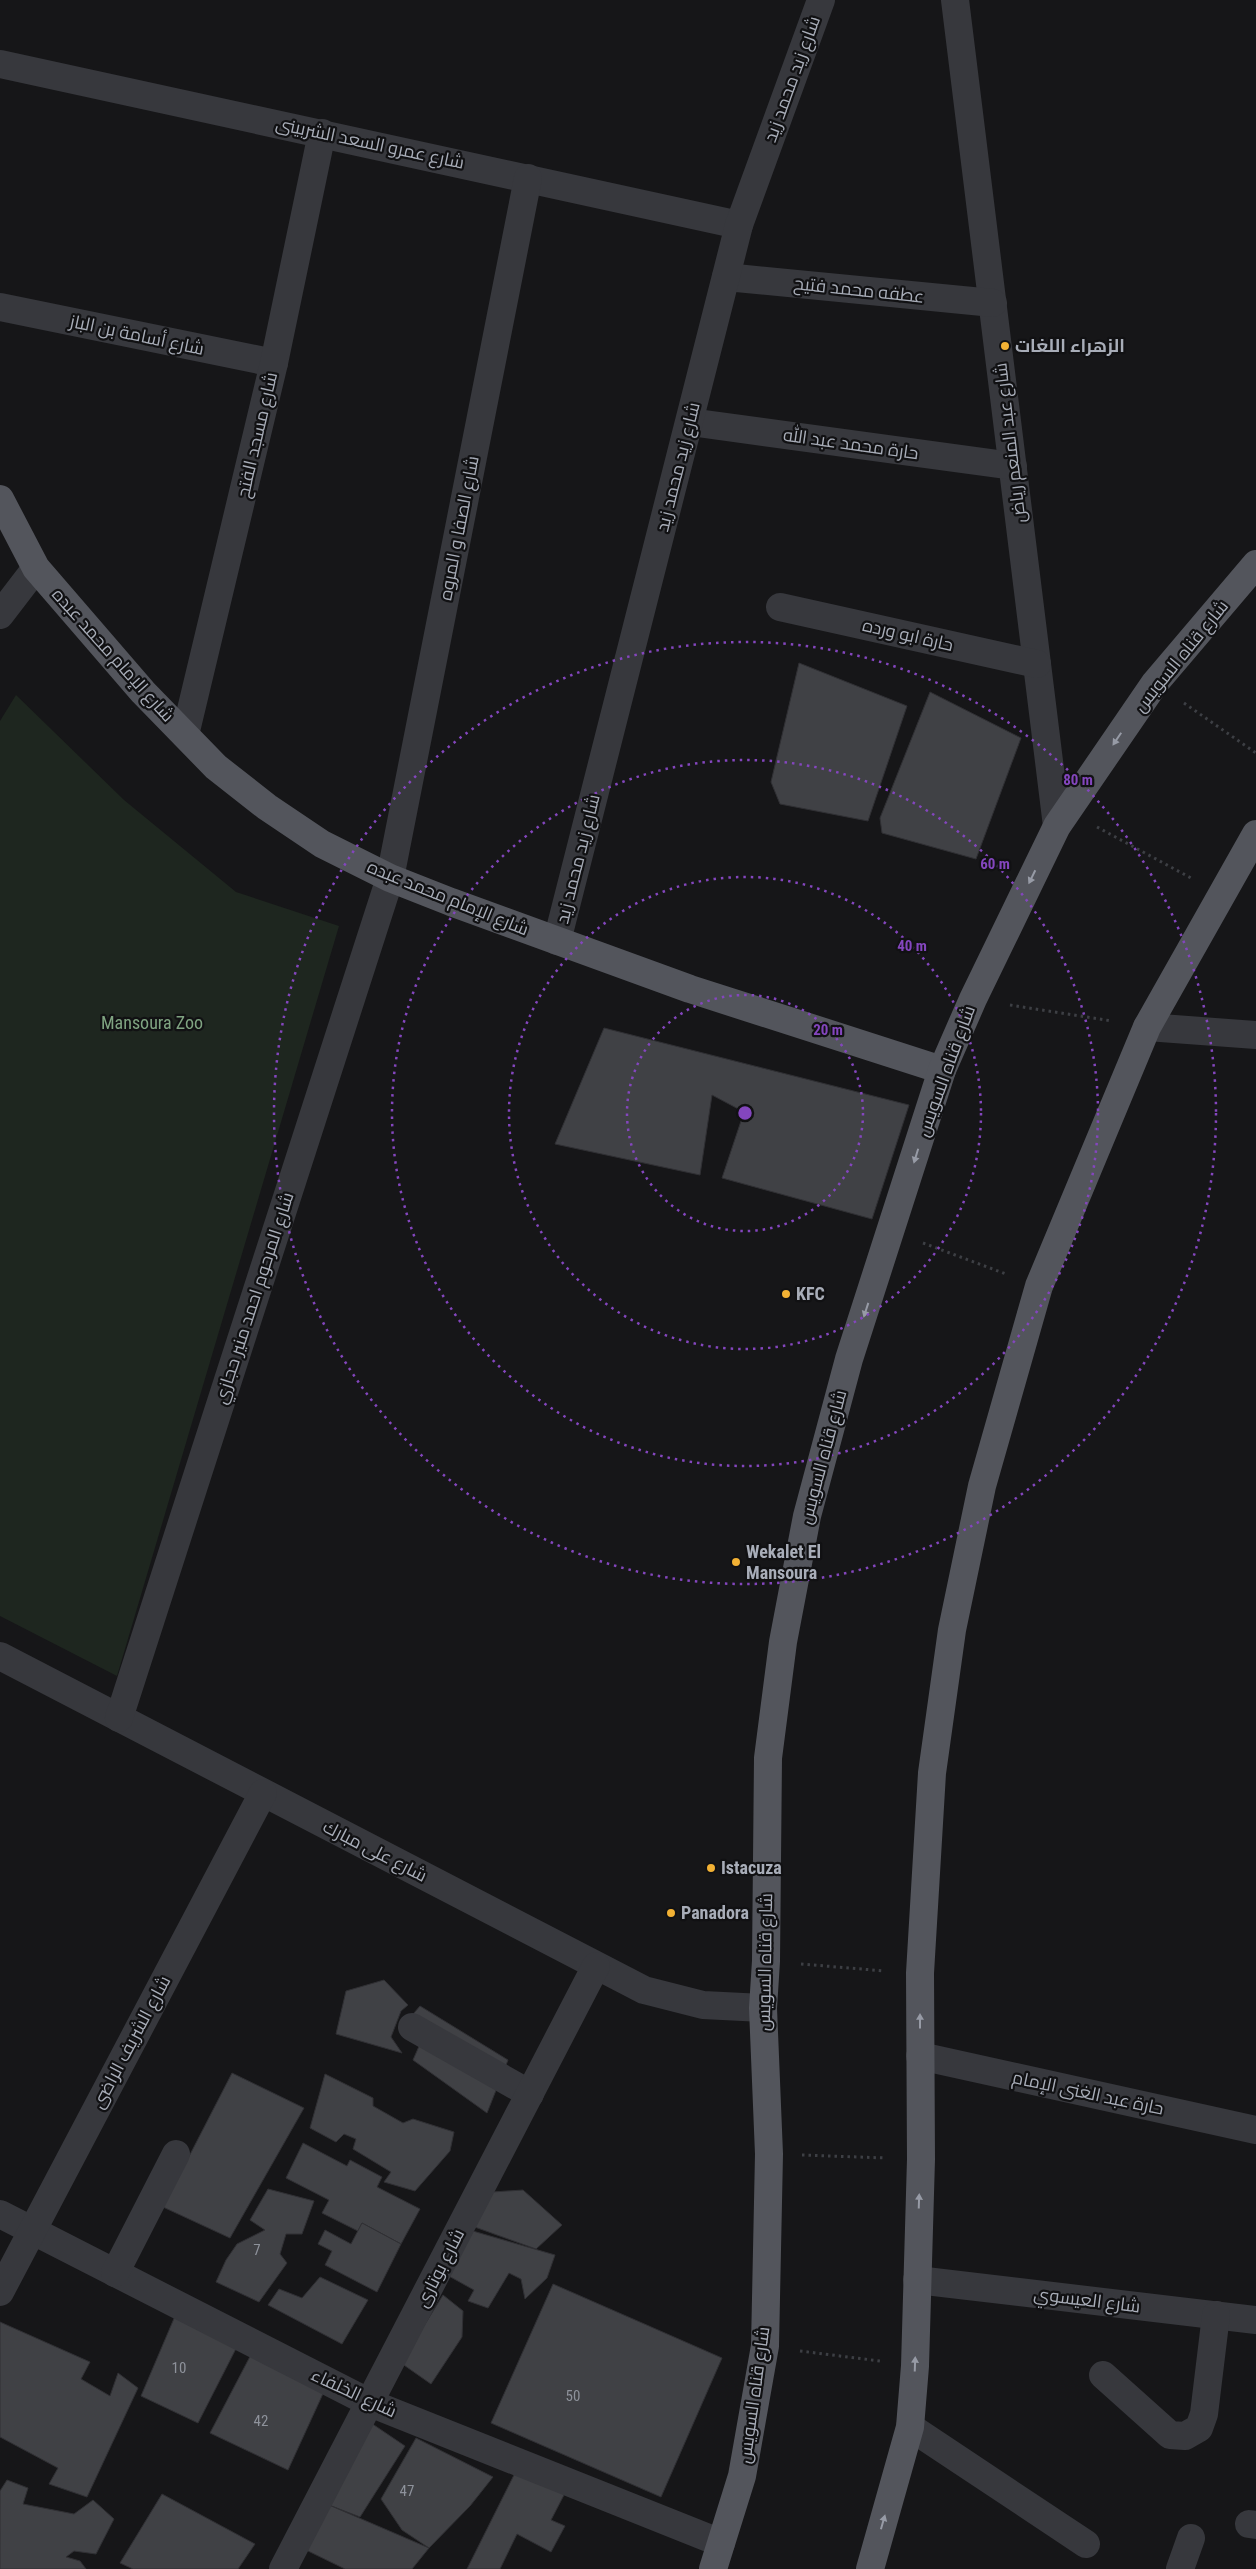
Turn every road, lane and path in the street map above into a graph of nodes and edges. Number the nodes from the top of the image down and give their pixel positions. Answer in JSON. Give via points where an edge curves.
{"nodes":[{"id":1,"x":821,"y":0,"type":"edge"},
{"id":2,"x":956,"y":0,"type":"edge"},
{"id":3,"x":0,"y":64,"type":"edge"},
{"id":4,"x":322,"y":133,"type":"junction"},
{"id":5,"x":528,"y":178,"type":"junction"},
{"id":6,"x":739,"y":225,"type":"junction"},
{"id":7,"x":726,"y":277,"type":"junction"},
{"id":8,"x":993,"y":303,"type":"junction"},
{"id":9,"x":0,"y":307,"type":"edge"},
{"id":10,"x":274,"y":364,"type":"junction"},
{"id":11,"x":690,"y":422,"type":"junction"},
{"id":12,"x":1013,"y":466,"type":"junction"},
{"id":13,"x":0,"y":499,"type":"edge"},
{"id":14,"x":1256,"y":564,"type":"edge"},
{"id":15,"x":36,"y":568,"type":"junction"},
{"id":16,"x":780,"y":607,"type":"dead end"},
{"id":17,"x":0,"y":615,"type":"edge"},
{"id":18,"x":1037,"y":664,"type":"junction"},
{"id":19,"x":1155,"y":683,"type":"junction"},
{"id":20,"x":185,"y":735,"type":"junction"},
{"id":21,"x":1256,"y":753,"type":"edge"},
{"id":22,"x":1063,"y":818,"type":"junction"},
{"id":23,"x":1256,"y":834,"type":"edge"},
{"id":24,"x":390,"y":878,"type":"junction"},
{"id":25,"x":1222,"y":895,"type":"junction"},
{"id":26,"x":557,"y":940,"type":"junction"},
{"id":27,"x":973,"y":999,"type":"junction"},
{"id":28,"x":1147,"y":1027,"type":"junction"},
{"id":29,"x":1256,"y":1035,"type":"edge"},
{"id":30,"x":942,"y":1070,"type":"junction"},
{"id":31,"x":892,"y":1232,"type":"junction"},
{"id":32,"x":1039,"y":1286,"type":"junction"},
{"id":33,"x":0,"y":1656,"type":"edge"},
{"id":34,"x":119,"y":1718,"type":"junction"},
{"id":35,"x":263,"y":1793,"type":"junction"},
{"id":36,"x":766,"y":1961,"type":"junction"},
{"id":37,"x":596,"y":1966,"type":"junction"},
{"id":38,"x":920,"y":1974,"type":"junction"},
{"id":39,"x":763,"y":2008,"type":"junction"},
{"id":40,"x":412,"y":2027,"type":"dead end"},
{"id":41,"x":920,"y":2056,"type":"junction"},
{"id":42,"x":530,"y":2094,"type":"junction"},
{"id":43,"x":1256,"y":2130,"type":"edge"},
{"id":44,"x":176,"y":2154,"type":"dead end"},
{"id":45,"x":769,"y":2154,"type":"junction"},
{"id":46,"x":921,"y":2159,"type":"junction"},
{"id":47,"x":0,"y":2214,"type":"edge"},
{"id":48,"x":33,"y":2230,"type":"junction"},
{"id":49,"x":115,"y":2273,"type":"junction"},
{"id":50,"x":917,"y":2280,"type":"junction"},
{"id":51,"x":0,"y":2292,"type":"edge"},
{"id":52,"x":1216,"y":2315,"type":"junction"},
{"id":53,"x":1256,"y":2320,"type":"edge"},
{"id":54,"x":764,"y":2346,"type":"junction"},
{"id":55,"x":915,"y":2366,"type":"junction"},
{"id":56,"x":1102,"y":2375,"type":"dead end"},
{"id":57,"x":370,"y":2403,"type":"junction"},
{"id":58,"x":910,"y":2427,"type":"junction"},
{"id":59,"x":1191,"y":2538,"type":"dead end"},
{"id":60,"x":721,"y":2543,"type":"junction"},
{"id":61,"x":1086,"y":2544,"type":"dead end"},
{"id":62,"x":284,"y":2569,"type":"edge"},
{"id":63,"x":712,"y":2569,"type":"edge"},
{"id":64,"x":870,"y":2569,"type":"edge"},
{"id":65,"x":1180,"y":2569,"type":"edge"}],
"edges":[{"from":1,"to":6,"type":"street","name":"شارع زيد محمد زيد"},
{"from":2,"to":8,"type":"street","name":"شارع عبد المنعم رياض"},
{"from":3,"to":4,"type":"street","name":"شارع عمرو السعد الشربينى"},
{"from":4,"to":5,"type":"street","name":"شارع عمرو السعد الشربينى"},
{"from":4,"to":10,"type":"street","name":"شارع مسجد الفتح"},
{"from":5,"to":6,"type":"street","name":"شارع عمرو السعد الشربينى"},
{"from":5,"to":24,"type":"street","name":"شارع الصفا و المروه"},
{"from":6,"to":7,"type":"street","name":"شارع زيد محمد زيد"},
{"from":7,"to":8,"type":"street","name":"عطفه محمد فتيح"},
{"from":7,"to":11,"type":"street","name":"شارع زيد محمد زيد"},
{"from":8,"to":12,"type":"street","name":"شارع عبد المنعم رياض"},
{"from":9,"to":10,"type":"street","name":"شارع أسامة بن الباز"},
{"from":10,"to":20,"type":"street","name":"شارع مسجد الفتح"},
{"from":11,"to":12,"type":"street","name":"حارة محمد عبد الله"},
{"from":11,"to":26,"type":"street","name":"شارع زيد محمد زيد"},
{"from":12,"to":18,"type":"street","name":"شارع عبد المنعم رياض"},
{"from":13,"to":15,"type":"main road","name":"شارع الإمام محمد عبده"},
{"from":14,"to":19,"type":"main road","name":"شارع قناه السويس"},
{"from":15,"to":17,"type":"street"},
{"from":15,"to":20,"type":"main road","name":"شارع الإمام محمد عبده","via":[[143,692]]},
{"from":16,"to":18,"type":"street","name":"حارة ابو ورده"},
{"from":18,"to":22,"type":"street","name":"شارع عبد المنعم رياض"},
{"from":19,"to":21,"type":"path"},
{"from":19,"to":22,"type":"main road","name":"شارع قناه السويس","one_way":true},
{"from":20,"to":24,"type":"main road","name":"شارع الإمام محمد عبده","via":[[216,767],[267,807],[322,844]]},
{"from":22,"to":25,"type":"path"},
{"from":22,"to":27,"type":"main road","name":"شارع قناه السويس","one_way":true},
{"from":23,"to":25,"type":"main road"},
{"from":24,"to":26,"type":"main road","name":"شارع الإمام محمد عبده"},
{"from":24,"to":34,"type":"street","name":"شارع المرحوم احمد منير حجازي"},
{"from":25,"to":28,"type":"main road"},
{"from":26,"to":30,"type":"main road","name":"شارع الإمام محمد عبده","via":[[690,988]]},
{"from":27,"to":28,"type":"path"},
{"from":27,"to":30,"type":"main road","name":"شارع قناه السويس"},
{"from":28,"to":29,"type":"street"},
{"from":28,"to":32,"type":"main road"},
{"from":30,"to":31,"type":"main road","name":"شارع قناه السويس","one_way":true},
{"from":31,"to":32,"type":"path"},
{"from":31,"to":36,"type":"main road","name":"شارع قناه السويس","one_way":true,"via":[[849,1359],[807,1516],[784,1642],[768,1758]]},
{"from":32,"to":38,"type":"main road","via":[[982,1486],[952,1630],[932,1773]]},
{"from":33,"to":34,"type":"street","name":"شارع على مبارك"},
{"from":34,"to":35,"type":"street","name":"شارع على مبارك"},
{"from":35,"to":37,"type":"street","name":"شارع على مبارك"},
{"from":35,"to":48,"type":"street","name":"شارع الشريف الراضى"},
{"from":36,"to":38,"type":"path"},
{"from":36,"to":39,"type":"main road","name":"شارع قناه السويس"},
{"from":37,"to":39,"type":"street","name":"شارع على مبارك","via":[[644,1990],[704,2005]]},
{"from":37,"to":42,"type":"street","name":"شارع بوتارى"},
{"from":41,"to":38,"type":"main road","one_way":true},
{"from":39,"to":45,"type":"main road","name":"شارع قناه السويس"},
{"from":40,"to":42,"type":"street"},
{"from":41,"to":43,"type":"street","name":"حارة عبد الغنى الإمام"},
{"from":41,"to":46,"type":"main road"},
{"from":42,"to":57,"type":"street","name":"شارع بوتارى"},
{"from":44,"to":49,"type":"street"},
{"from":45,"to":46,"type":"path"},
{"from":45,"to":54,"type":"main road","name":"شارع قناه السويس"},
{"from":50,"to":46,"type":"main road","one_way":true},
{"from":47,"to":48,"type":"street","name":"شارع الخلفاء"},
{"from":48,"to":49,"type":"street","name":"شارع الخلفاء"},
{"from":48,"to":51,"type":"street","name":"شارع الشريف الراضى"},
{"from":49,"to":57,"type":"street","name":"شارع الخلفاء"},
{"from":50,"to":52,"type":"street","name":"شارع العيسوي"},
{"from":55,"to":50,"type":"main road","one_way":true},
{"from":52,"to":53,"type":"street","name":"شارع العيسوي"},
{"from":52,"to":56,"type":"street","via":[[1204,2414],[1199,2428],[1185,2436],[1170,2435]]},
{"from":54,"to":55,"type":"path"},
{"from":54,"to":60,"type":"main road","name":"شارع قناه السويس","via":[[742,2476]]},
{"from":55,"to":58,"type":"main road"},
{"from":57,"to":60,"type":"street","name":"شارع الخلفاء"},
{"from":57,"to":62,"type":"street","name":"شارع بوتارى"},
{"from":58,"to":61,"type":"street"},
{"from":64,"to":58,"type":"main road","one_way":true},
{"from":59,"to":65,"type":"street"},
{"from":60,"to":63,"type":"main road","name":"شارع قناه السويس"}]}
